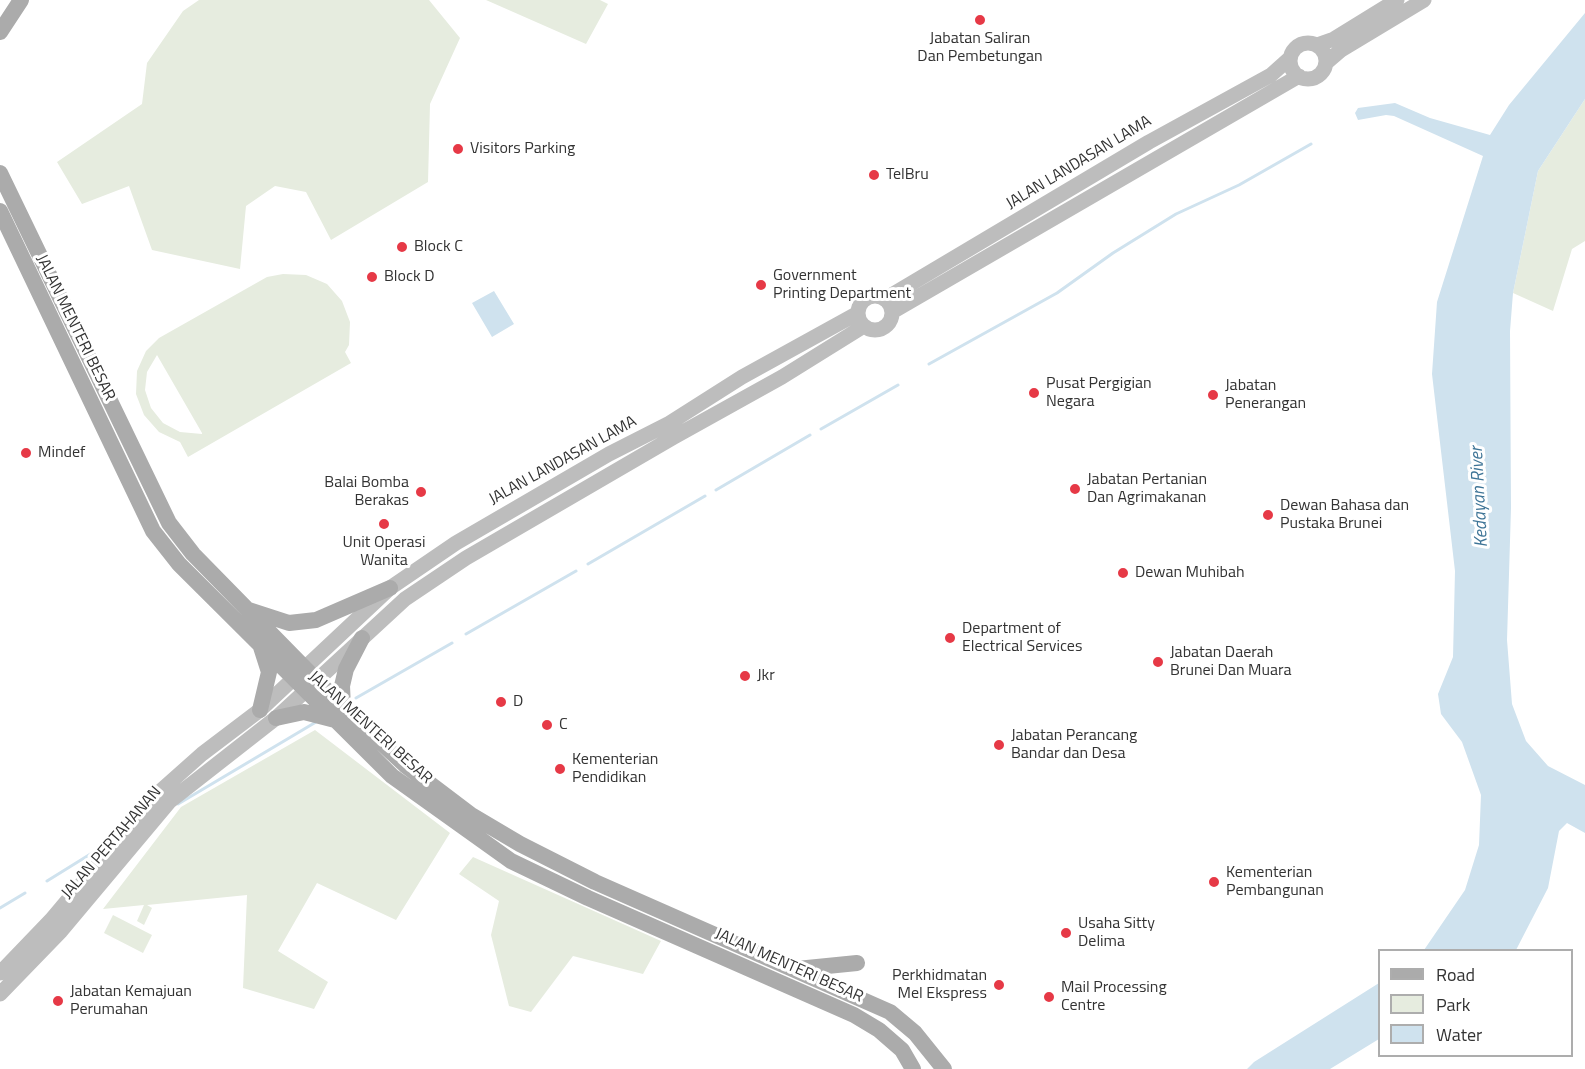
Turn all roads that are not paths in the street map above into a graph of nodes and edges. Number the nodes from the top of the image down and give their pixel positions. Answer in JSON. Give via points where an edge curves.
{"nodes":[{"id":1,"x":12,"y":0,"type":"edge"},
{"id":2,"x":21,"y":0,"type":"edge"},
{"id":3,"x":1397,"y":0,"type":"edge"},
{"id":4,"x":1424,"y":0,"type":"edge"},
{"id":5,"x":0,"y":10,"type":"edge"},
{"id":6,"x":0,"y":32,"type":"edge"},
{"id":7,"x":1317,"y":45,"type":"junction"},
{"id":8,"x":1290,"y":58,"type":"junction"},
{"id":9,"x":1327,"y":62,"type":"junction"},
{"id":10,"x":1299,"y":76,"type":"junction"},
{"id":11,"x":1233,"y":114,"type":"junction"},
{"id":12,"x":1149,"y":142,"type":"junction"},
{"id":13,"x":0,"y":173,"type":"edge"},
{"id":14,"x":0,"y":211,"type":"edge"},
{"id":15,"x":1041,"y":225,"type":"junction"},
{"id":16,"x":962,"y":254,"type":"junction"},
{"id":17,"x":889,"y":306,"type":"junction"},
{"id":18,"x":65,"y":307,"type":"junction"},
{"id":19,"x":861,"y":319,"type":"junction"},
{"id":20,"x":72,"y":362,"type":"junction"},
{"id":21,"x":674,"y":437,"type":"junction"},
{"id":22,"x":609,"y":454,"type":"junction"},
{"id":23,"x":139,"y":461,"type":"junction"},
{"id":24,"x":153,"y":531,"type":"junction"},
{"id":25,"x":456,"y":543,"type":"junction"},
{"id":26,"x":466,"y":558,"type":"junction"},
{"id":27,"x":390,"y":588,"type":"junction"},
{"id":28,"x":246,"y":609,"type":"junction"},
{"id":29,"x":362,"y":638,"type":"junction"},
{"id":30,"x":260,"y":644,"type":"junction"},
{"id":31,"x":306,"y":680,"type":"junction"},
{"id":32,"x":260,"y":710,"type":"junction"},
{"id":33,"x":340,"y":714,"type":"junction"},
{"id":34,"x":276,"y":718,"type":"junction"},
{"id":35,"x":857,"y":963,"type":"dead end"},
{"id":36,"x":796,"y":969,"type":"junction"},
{"id":37,"x":0,"y":973,"type":"edge"},
{"id":38,"x":834,"y":986,"type":"junction"},
{"id":39,"x":0,"y":994,"type":"edge"},
{"id":40,"x":854,"y":1015,"type":"junction"},
{"id":41,"x":913,"y":1069,"type":"edge"},
{"id":42,"x":944,"y":1069,"type":"edge"}],
"edges":[{"from":1,"to":5,"type":"main road"},
{"from":2,"to":6,"type":"main road"},
{"from":3,"to":7,"type":"main road","via":[[1334,39]]},
{"from":4,"to":9,"type":"main road"},
{"from":7,"to":8,"type":"main road","via":[[1302,44]]},
{"from":7,"to":9,"type":"main road"},
{"from":8,"to":10,"type":"main road","via":[[1292,69]]},
{"from":8,"to":12,"type":"main road","name":"JALAN LANDASAN LAMA","via":[[1270,75]]},
{"from":9,"to":10,"type":"main road","via":[[1318,76]]},
{"from":10,"to":11,"type":"main road","name":"JALAN LANDASAN LAMA"},
{"from":11,"to":12,"type":"main road","via":[[1218,113],[1163,146]]},
{"from":11,"to":15,"type":"main road","name":"JALAN LANDASAN LAMA"},
{"from":12,"to":16,"type":"main road","name":"JALAN LANDASAN LAMA"},
{"from":13,"to":18,"type":"main road","name":"JALAN MENTERI BESAR"},
{"from":14,"to":20,"type":"main road","name":"JALAN MENTERI BESAR"},
{"from":15,"to":16,"type":"main road","via":[[1029,224],[972,256]]},
{"from":15,"to":17,"type":"main road","name":"JALAN LANDASAN LAMA"},
{"from":16,"to":17,"type":"main road","name":"JALAN LANDASAN LAMA"},
{"from":17,"to":19,"type":"main road","via":[[868,298],[861,304]]},
{"from":17,"to":19,"type":"main road","via":[[889,323],[881,329]]},
{"from":18,"to":20,"type":"main road","via":[[55,317]]},
{"from":18,"to":23,"type":"main road","name":"JALAN MENTERI BESAR"},
{"from":19,"to":21,"type":"main road","name":"JALAN LANDASAN LAMA","via":[[782,377]]},
{"from":19,"to":22,"type":"main road","name":"JALAN LANDASAN LAMA","via":[[742,377],[668,424]]},
{"from":20,"to":24,"type":"main road","name":"JALAN MENTERI BESAR"},
{"from":21,"to":22,"type":"main road","via":[[657,435],[629,451]]},
{"from":21,"to":26,"type":"main road","name":"JALAN LANDASAN LAMA"},
{"from":22,"to":25,"type":"main road","name":"JALAN LANDASAN LAMA"},
{"from":23,"to":24,"type":"main road","via":[[137,476],[156,521]]},
{"from":23,"to":28,"type":"main road","name":"JALAN MENTERI BESAR","via":[[169,523]]},
{"from":24,"to":30,"type":"main road","name":"JALAN MENTERI BESAR","via":[[179,564]]},
{"from":25,"to":26,"type":"main road"},
{"from":25,"to":27,"type":"main road","name":"JALAN LANDASAN LAMA"},
{"from":26,"to":29,"type":"main road","name":"JALAN LANDASAN LAMA","via":[[405,600]]},
{"from":27,"to":28,"type":"main road","via":[[307,621],[289,623]]},
{"from":27,"to":31,"type":"main road","name":"JALAN LANDASAN LAMA"},
{"from":28,"to":31,"type":"main road","name":"JALAN MENTERI BESAR"},
{"from":29,"to":31,"type":"main road","name":"JALAN LANDASAN LAMA"},
{"from":29,"to":33,"type":"main road","via":[[346,669]]},
{"from":30,"to":31,"type":"main road","name":"JALAN MENTERI BESAR"},
{"from":30,"to":32,"type":"main road","via":[[269,672]]},
{"from":31,"to":32,"type":"main road","name":"JALAN PERTAHANAN"},
{"from":31,"to":33,"type":"main road","name":"JALAN MENTERI BESAR"},
{"from":31,"to":34,"type":"main road","name":"JALAN PERTAHANAN"},
{"from":32,"to":37,"type":"main road","name":"JALAN PERTAHANAN","via":[[157,795],[51,920]]},
{"from":33,"to":34,"type":"main road","via":[[304,712]]},
{"from":33,"to":36,"type":"main road","name":"JALAN MENTERI BESAR","via":[[471,815],[520,844],[595,882]]},
{"from":33,"to":40,"type":"main road","name":"JALAN MENTERI BESAR","via":[[392,776],[511,861]]},
{"from":34,"to":39,"type":"main road","name":"JALAN PERTAHANAN","via":[[170,801],[61,931]]},
{"from":35,"to":36,"type":"main road"},
{"from":36,"to":38,"type":"main road","name":"JALAN MENTERI BESAR"},
{"from":38,"to":40,"type":"main road","via":[[837,1000]]},
{"from":38,"to":42,"type":"main road","name":"JALAN MENTERI BESAR","via":[[902,1020]]},
{"from":40,"to":41,"type":"main road","name":"JALAN MENTERI BESAR","via":[[902,1050]]}]}
